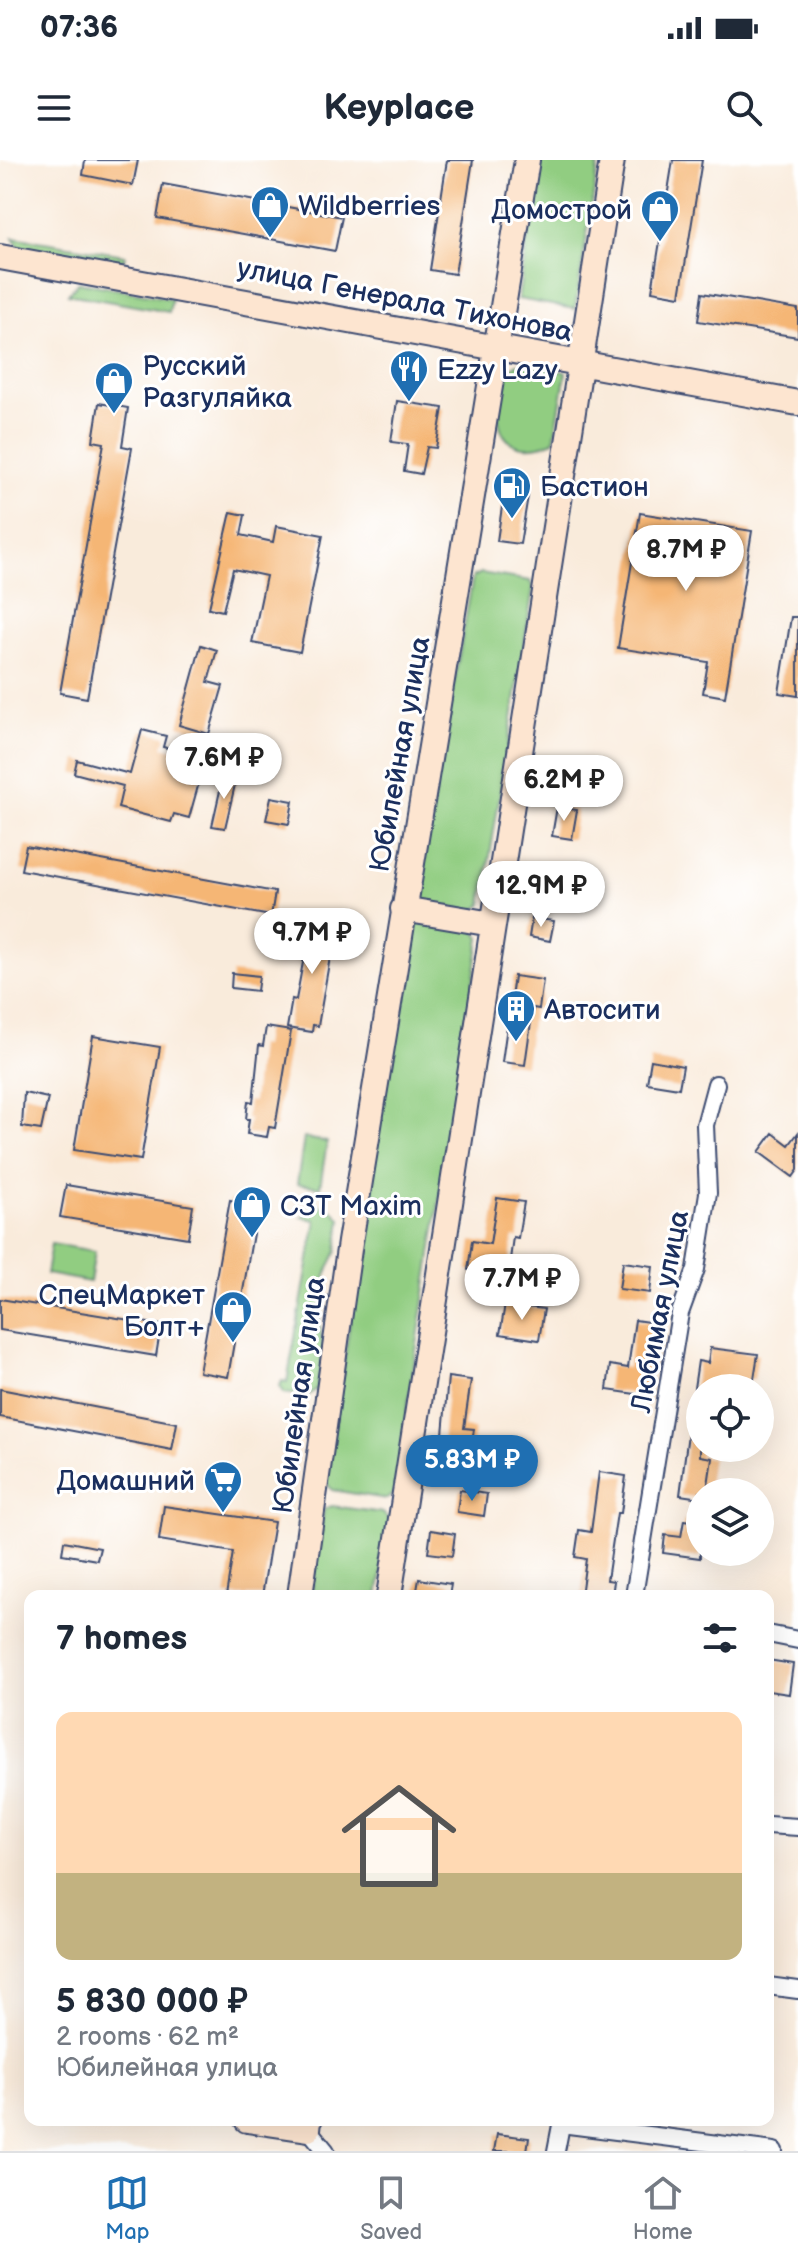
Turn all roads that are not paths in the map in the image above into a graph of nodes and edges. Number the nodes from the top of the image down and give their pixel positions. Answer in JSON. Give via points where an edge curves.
{"nodes":[{"id":1,"x":527,"y":160,"type":"edge"},
{"id":2,"x":612,"y":160,"type":"edge"},
{"id":3,"x":0,"y":257,"type":"edge"},
{"id":4,"x":497,"y":346,"type":"junction"},
{"id":5,"x":580,"y":362,"type":"junction"},
{"id":6,"x":798,"y":403,"type":"edge"},
{"id":7,"x":403,"y":909,"type":"junction"},
{"id":8,"x":492,"y":924,"type":"junction"},
{"id":9,"x":716,"y":1084,"type":"dead end"},
{"id":10,"x":301,"y":1590,"type":"edge"},
{"id":11,"x":390,"y":1590,"type":"edge"},
{"id":12,"x":635,"y":1590,"type":"edge"},
{"id":13,"x":774,"y":1635,"type":"edge"},
{"id":14,"x":798,"y":1640,"type":"edge"},
{"id":15,"x":774,"y":1825,"type":"edge"},
{"id":16,"x":798,"y":1827,"type":"edge"},
{"id":17,"x":774,"y":1987,"type":"edge"},
{"id":18,"x":798,"y":1990,"type":"edge"},
{"id":19,"x":310,"y":2126,"type":"edge"},
{"id":20,"x":560,"y":2126,"type":"edge"},
{"id":21,"x":590,"y":2126,"type":"edge"},
{"id":22,"x":326,"y":2151,"type":"edge"},
{"id":23,"x":556,"y":2151,"type":"edge"},
{"id":24,"x":774,"y":2151,"type":"edge"}],
"edges":[{"from":1,"to":4,"type":"main road","name":"Юбилейная улица"},
{"from":2,"to":5,"type":"main road"},
{"from":3,"to":4,"type":"main road","name":"улица Генерала Тихонова"},
{"from":4,"to":5,"type":"main road","name":"улица Генерала Тихонова"},
{"from":4,"to":7,"type":"main road","name":"Юбилейная улица"},
{"from":5,"to":6,"type":"main road","name":"улица Генерала Тихонова"},
{"from":5,"to":8,"type":"main road"},
{"from":7,"to":8,"type":"main road"},
{"from":7,"to":10,"type":"main road","name":"Юбилейная улица"},
{"from":8,"to":11,"type":"main road"},
{"from":9,"to":12,"type":"street","name":"Любимая улица","via":[[705,1125],[708,1193],[696,1269],[680,1313]]},
{"from":13,"to":14,"type":"street"},
{"from":15,"to":16,"type":"street"},
{"from":17,"to":18,"type":"street"},
{"from":19,"to":22,"type":"street"},
{"from":20,"to":23,"type":"street"},
{"from":21,"to":24,"type":"street"}]}
